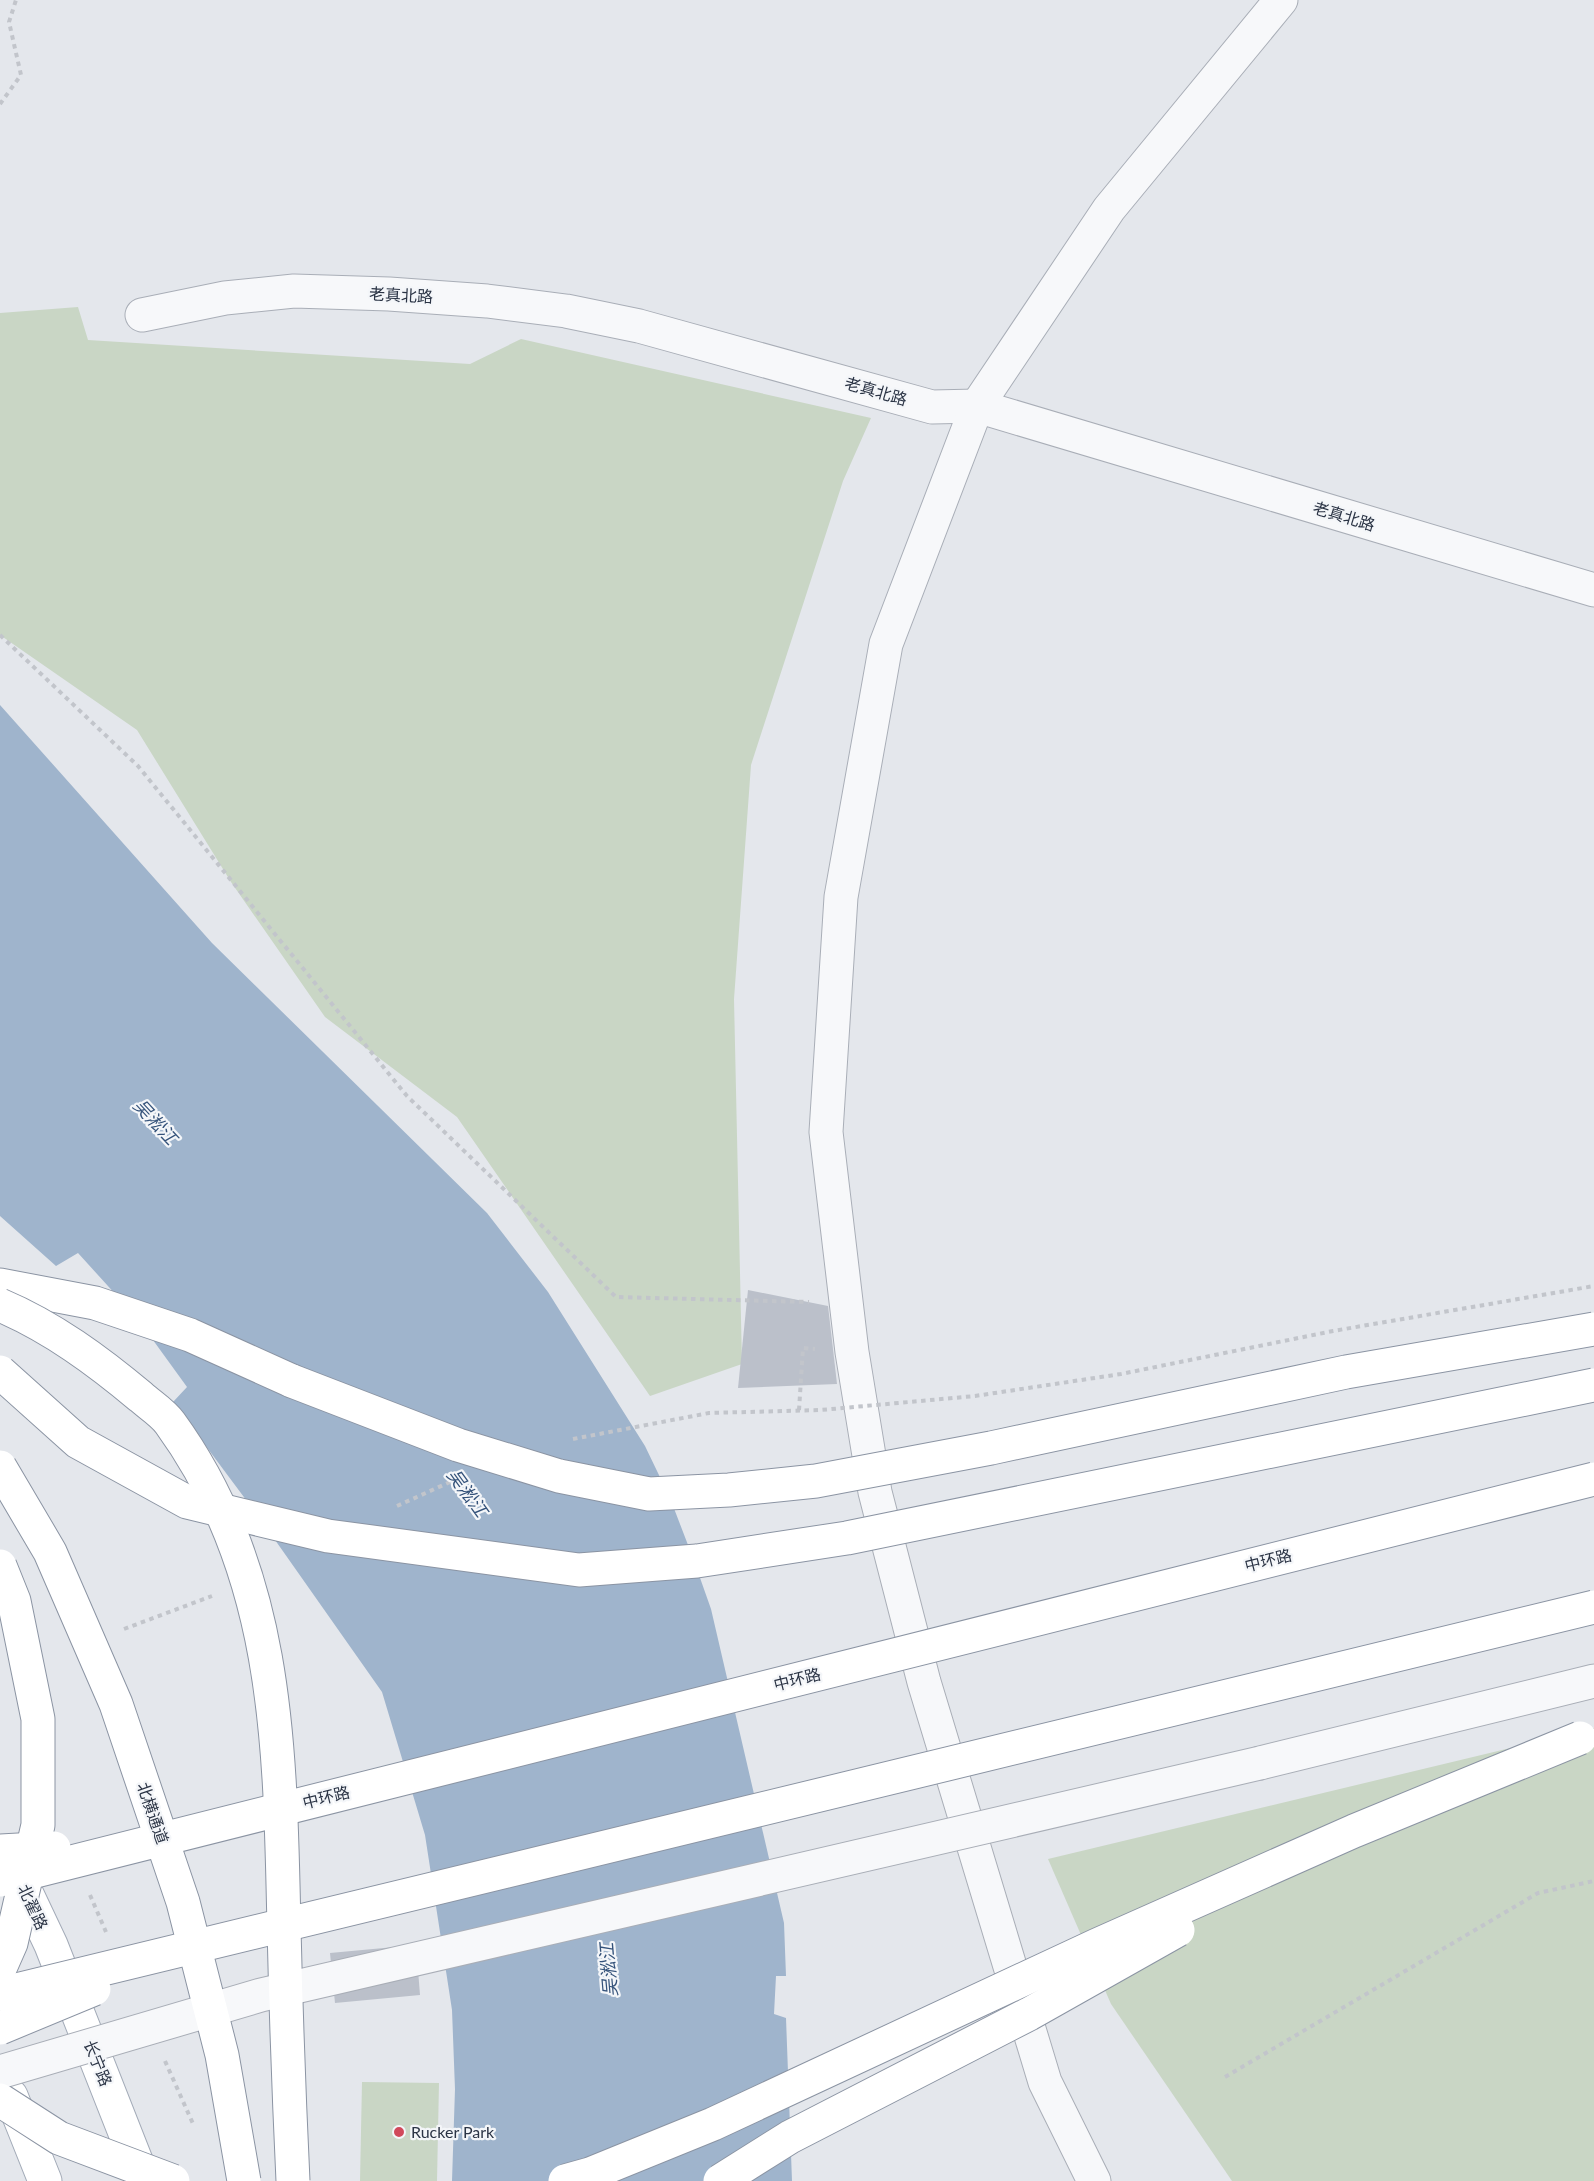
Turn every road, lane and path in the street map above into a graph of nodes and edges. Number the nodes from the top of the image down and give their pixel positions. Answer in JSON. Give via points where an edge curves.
{"nodes":[{"id":1,"x":16,"y":0,"type":"edge"},
{"id":2,"x":1281,"y":0,"type":"edge"},
{"id":3,"x":0,"y":104,"type":"edge"},
{"id":4,"x":142,"y":315,"type":"dead end"},
{"id":5,"x":977,"y":406,"type":"junction"},
{"id":6,"x":1594,"y":590,"type":"edge"},
{"id":7,"x":0,"y":635,"type":"edge"},
{"id":8,"x":0,"y":1285,"type":"edge"},
{"id":9,"x":1594,"y":1286,"type":"edge"},
{"id":10,"x":845,"y":1303,"type":"junction"},
{"id":11,"x":0,"y":1305,"type":"edge"},
{"id":12,"x":1594,"y":1329,"type":"edge"},
{"id":13,"x":852,"y":1352,"type":"junction"},
{"id":14,"x":0,"y":1372,"type":"edge"},
{"id":15,"x":1594,"y":1385,"type":"edge"},
{"id":16,"x":799,"y":1410,"type":"junction"},
{"id":17,"x":569,"y":1440,"type":"dead end"},
{"id":18,"x":0,"y":1467,"type":"edge"},
{"id":19,"x":460,"y":1478,"type":"dead end"},
{"id":20,"x":1594,"y":1479,"type":"edge"},
{"id":21,"x":395,"y":1507,"type":"dead end"},
{"id":22,"x":0,"y":1566,"type":"edge"},
{"id":23,"x":213,"y":1595,"type":"dead end"},
{"id":24,"x":1594,"y":1607,"type":"edge"},
{"id":25,"x":119,"y":1631,"type":"dead end"},
{"id":26,"x":1594,"y":1681,"type":"edge"},
{"id":27,"x":1594,"y":1733,"type":"edge"},
{"id":28,"x":1353,"y":1831,"type":"junction"},
{"id":29,"x":0,"y":1837,"type":"edge"},
{"id":30,"x":151,"y":1841,"type":"junction"},
{"id":31,"x":0,"y":1851,"type":"edge"},
{"id":32,"x":0,"y":1880,"type":"edge"},
{"id":33,"x":1594,"y":1881,"type":"edge"},
{"id":34,"x":51,"y":1945,"type":"joint"},
{"id":35,"x":182,"y":1952,"type":"junction"},
{"id":36,"x":0,"y":1968,"type":"edge"},
{"id":37,"x":0,"y":1995,"type":"edge"},
{"id":38,"x":0,"y":2028,"type":"edge"},
{"id":39,"x":0,"y":2071,"type":"edge"},
{"id":40,"x":1225,"y":2077,"type":"dead end"},
{"id":41,"x":0,"y":2100,"type":"edge"},
{"id":42,"x":45,"y":2181,"type":"edge"},
{"id":43,"x":144,"y":2181,"type":"edge"},
{"id":44,"x":173,"y":2181,"type":"edge"},
{"id":45,"x":244,"y":2181,"type":"edge"},
{"id":46,"x":293,"y":2181,"type":"edge"},
{"id":47,"x":565,"y":2181,"type":"edge"},
{"id":48,"x":720,"y":2181,"type":"edge"},
{"id":49,"x":1094,"y":2181,"type":"edge"}],
"edges":[{"from":1,"to":3,"type":"path","via":[[9,22],[21,75]]},
{"from":2,"to":5,"type":"street","via":[[1109,209]]},
{"from":4,"to":5,"type":"street","name":"老真北路","via":[[225,298],[294,291],[487,301],[639,326],[932,407]]},
{"from":5,"to":6,"type":"street","name":"老真北路"},
{"from":5,"to":10,"type":"street","via":[[886,644],[841,897],[826,1131]]},
{"from":7,"to":10,"type":"path","via":[[138,766],[407,1096],[616,1297]]},
{"from":8,"to":12,"type":"main road","bridge":true,"via":[[95,1303],[190,1335],[292,1381],[458,1445],[559,1476],[649,1494],[816,1481],[1346,1372]]},
{"from":9,"to":16,"type":"path","bridge":true,"via":[[1333,1331],[1121,1374],[975,1396]]},
{"from":10,"to":13,"type":"street"},
{"from":11,"to":46,"type":"main road","bridge":true,"via":[[29,1317],[101,1364],[169,1421],[218,1499],[251,1586],[270,1674],[280,1783]]},
{"from":13,"to":16,"type":"path","via":[[803,1348]]},
{"from":13,"to":49,"type":"street","via":[[875,1492],[924,1682],[1045,2082]]},
{"from":14,"to":15,"type":"main road","bridge":true,"via":[[78,1442],[187,1502],[328,1536],[579,1570],[696,1561],[847,1538]]},
{"from":16,"to":17,"type":"path","bridge":true,"via":[[709,1413]]},
{"from":18,"to":45,"type":"main road","name":"北横通道","bridge":true,"via":[[51,1552],[116,1704],[183,1902],[222,2055]]},
{"from":19,"to":21,"type":"path","bridge":true},
{"from":20,"to":30,"type":"main road","name":"中环路","bridge":true},
{"from":22,"to":36,"type":"main road","bridge":true,"via":[[14,1601],[38,1719],[38,1825],[11,1943]]},
{"from":23,"to":25,"type":"path","bridge":true},
{"from":24,"to":35,"type":"main road","bridge":true},
{"from":26,"to":39,"type":"street","bridge":true,"via":[[1260,1763],[261,1995]]},
{"from":27,"to":28,"type":"main road","bridge":true},
{"from":28,"to":47,"type":"main road","bridge":true,"via":[[713,2124]]},
{"from":28,"to":48,"type":"main road","bridge":true,"via":[[1029,2014],[790,2137]]},
{"from":29,"to":34,"type":"main road","name":"北翟路"},
{"from":30,"to":31,"type":"main road","bridge":true},
{"from":30,"to":32,"type":"main road","name":"中环路","bridge":true},
{"from":33,"to":40,"type":"path","via":[[1538,1893]]},
{"from":34,"to":43,"type":"main road","name":"长宁路"},
{"from":35,"to":37,"type":"main road","bridge":true},
{"from":35,"to":38,"type":"main road","bridge":true},
{"from":39,"to":42,"type":"main road"},
{"from":41,"to":44,"type":"main road","bridge":true,"via":[[59,2138]]}]}
